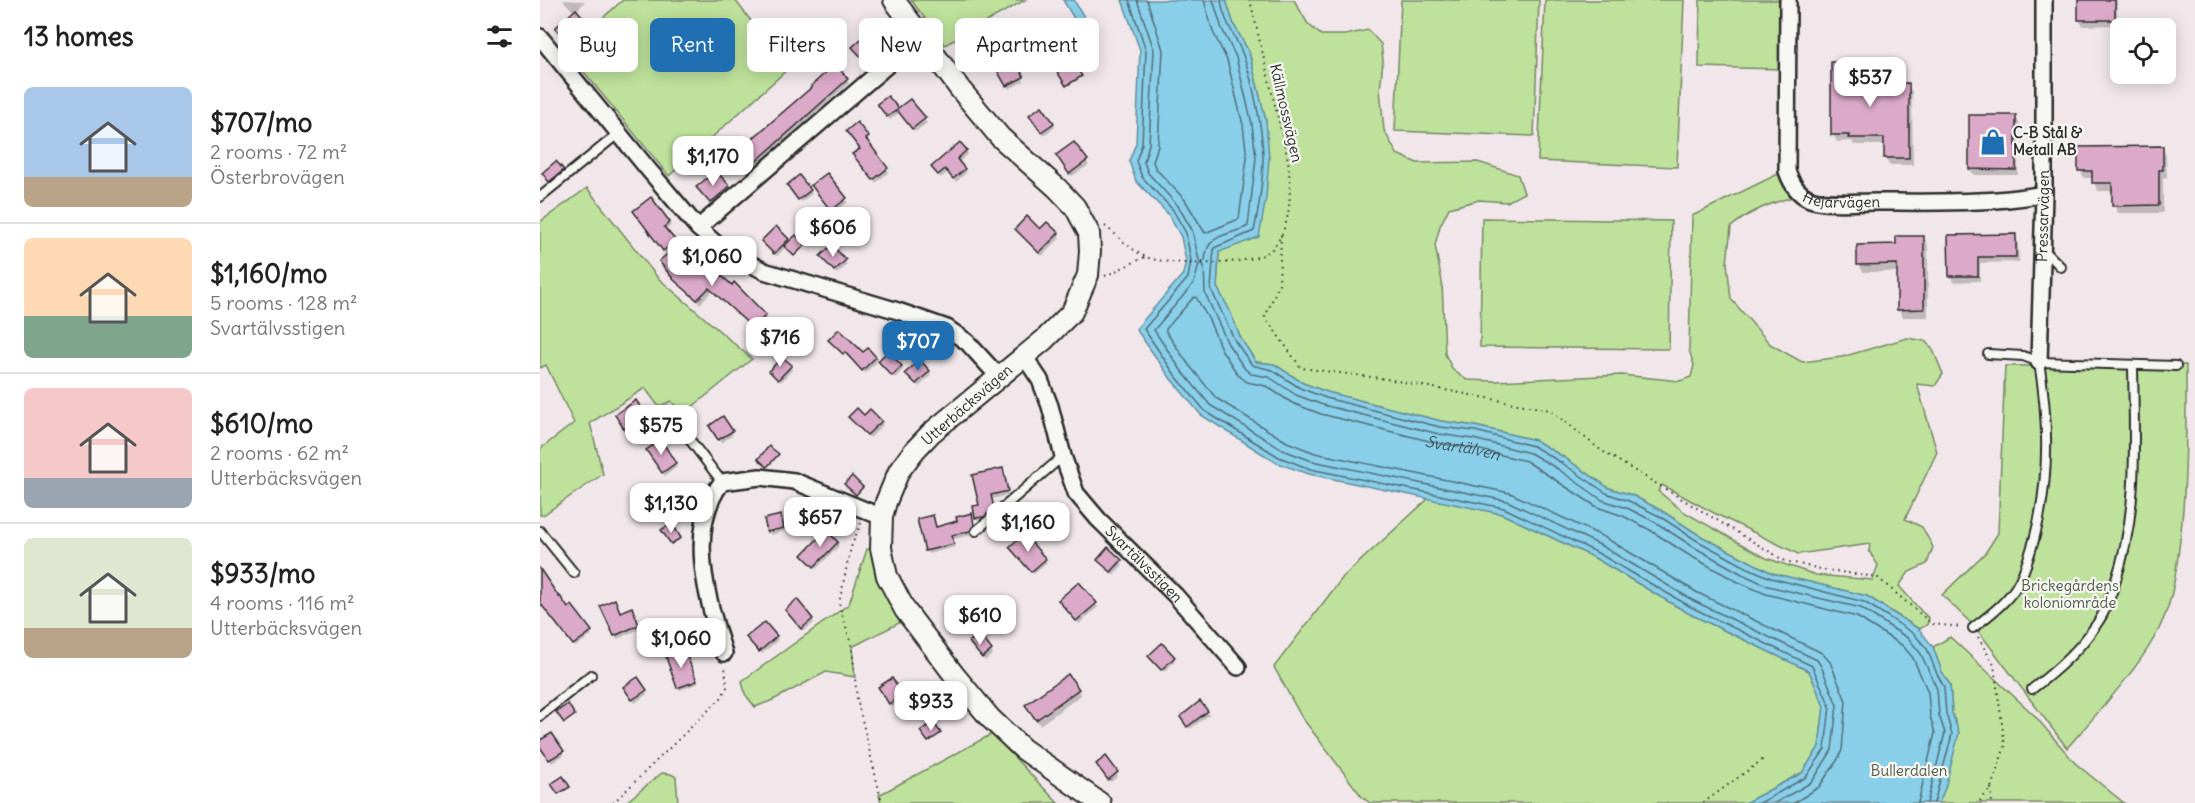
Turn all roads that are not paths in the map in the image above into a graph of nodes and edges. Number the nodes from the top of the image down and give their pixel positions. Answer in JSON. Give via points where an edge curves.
{"nodes":[{"id":1,"x":894,"y":0,"type":"edge"},
{"id":2,"x":1788,"y":0,"type":"edge"},
{"id":3,"x":2044,"y":0,"type":"edge"},
{"id":4,"x":908,"y":18,"type":"edge"},
{"id":5,"x":540,"y":37,"type":"edge"},
{"id":6,"x":943,"y":66,"type":"edge"},
{"id":7,"x":879,"y":72,"type":"edge"},
{"id":8,"x":619,"y":133,"type":"junction"},
{"id":9,"x":2044,"y":194,"type":"junction"},
{"id":10,"x":540,"y":197,"type":"edge"},
{"id":11,"x":698,"y":228,"type":"junction"},
{"id":12,"x":2042,"y":248,"type":"junction"},
{"id":13,"x":2061,"y":267,"type":"dead end"},
{"id":14,"x":1988,"y":354,"type":"dead end"},
{"id":15,"x":1024,"y":356,"type":"junction"},
{"id":16,"x":2039,"y":362,"type":"junction"},
{"id":17,"x":2133,"y":366,"type":"junction"},
{"id":18,"x":2176,"y":366,"type":"dead end"},
{"id":19,"x":999,"y":376,"type":"junction"},
{"id":20,"x":668,"y":411,"type":"dead end"},
{"id":21,"x":1064,"y":456,"type":"junction"},
{"id":22,"x":722,"y":482,"type":"junction"},
{"id":23,"x":874,"y":514,"type":"junction"},
{"id":24,"x":540,"y":531,"type":"edge"},
{"id":25,"x":976,"y":531,"type":"dead end"},
{"id":26,"x":574,"y":573,"type":"dead end"},
{"id":27,"x":1973,"y":628,"type":"road end"},
{"id":28,"x":724,"y":652,"type":"road end"},
{"id":29,"x":1238,"y":667,"type":"dead end"},
{"id":30,"x":591,"y":675,"type":"dead end"},
{"id":31,"x":2032,"y":689,"type":"dead end"},
{"id":32,"x":540,"y":716,"type":"edge"},
{"id":33,"x":1101,"y":802,"type":"edge"}],
"edges":[{"from":1,"to":4,"type":"street","name":"Utterbäcksvägen"},
{"from":2,"to":9,"type":"street","name":"Hejarvägen","via":[[1787,171],[1799,192],[1810,199],[1835,202],[1971,202]]},
{"from":3,"to":9,"type":"street","name":"Pressarvägen"},
{"from":5,"to":8,"type":"street"},
{"from":6,"to":15,"type":"street","name":"Utterbäcksvägen","via":[[1000,137],[1075,207],[1089,233],[1088,274],[1072,312]]},
{"from":7,"to":11,"type":"street"},
{"from":8,"to":10,"type":"lane"},
{"from":8,"to":11,"type":"street"},
{"from":9,"to":12,"type":"street","name":"Pressarvägen"},
{"from":11,"to":19,"type":"street","via":[[722,249],[764,271],[947,328],[967,342]]},
{"from":12,"to":13,"type":"lane"},
{"from":12,"to":16,"type":"street","name":"Pressarvägen"},
{"from":14,"to":16,"type":"lane","via":[[2024,356]]},
{"from":15,"to":19,"type":"street","name":"Utterbäcksvägen"},
{"from":15,"to":21,"type":"street","name":"Svartälvsstigen","via":[[1040,381]]},
{"from":16,"to":17,"type":"lane"},
{"from":16,"to":27,"type":"lane","via":[[2046,425],[2040,518],[2016,586],[1993,613]]},
{"from":17,"to":18,"type":"lane"},
{"from":17,"to":31,"type":"lane","via":[[2132,506],[2121,566],[2097,624],[2079,648]]},
{"from":19,"to":23,"type":"street","name":"Utterbäcksvägen","via":[[914,451]]},
{"from":20,"to":22,"type":"lane"},
{"from":21,"to":25,"type":"lane"},
{"from":21,"to":29,"type":"street","name":"Svartälvsstigen","via":[[1076,493]]},
{"from":22,"to":23,"type":"street","via":[[760,477],[794,481]]},
{"from":22,"to":28,"type":"street","via":[[712,495],[703,522],[703,545],[708,600]]},
{"from":23,"to":33,"type":"street","name":"Utterbäcksvägen","via":[[887,576],[905,610],[955,676],[990,718],[1023,749]]},
{"from":24,"to":26,"type":"lane"},
{"from":30,"to":32,"type":"lane"}]}
